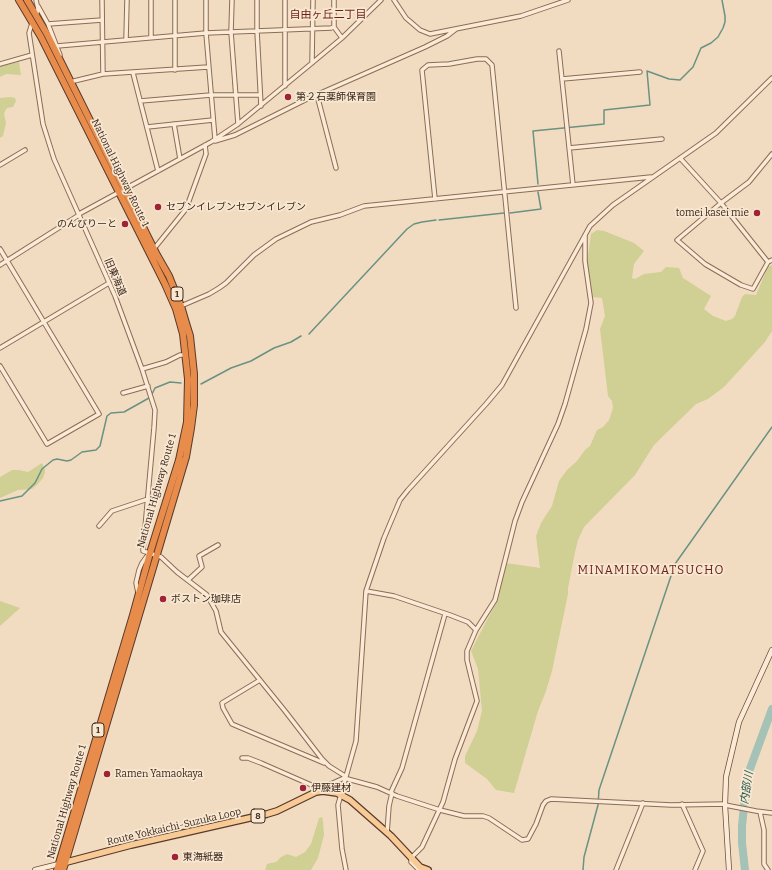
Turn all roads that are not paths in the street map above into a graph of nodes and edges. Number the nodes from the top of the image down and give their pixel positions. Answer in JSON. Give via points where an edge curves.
{"nodes":[{"id":1,"x":19,"y":0,"type":"edge"},
{"id":2,"x":27,"y":0,"type":"edge"},
{"id":3,"x":36,"y":0,"type":"edge"},
{"id":4,"x":102,"y":0,"type":"edge"},
{"id":5,"x":127,"y":0,"type":"edge"},
{"id":6,"x":151,"y":0,"type":"edge"},
{"id":7,"x":176,"y":0,"type":"edge"},
{"id":8,"x":206,"y":0,"type":"edge"},
{"id":9,"x":232,"y":0,"type":"edge"},
{"id":10,"x":257,"y":0,"type":"edge"},
{"id":11,"x":285,"y":0,"type":"edge"},
{"id":12,"x":313,"y":0,"type":"edge"},
{"id":13,"x":334,"y":0,"type":"edge"},
{"id":14,"x":381,"y":0,"type":"edge"},
{"id":15,"x":394,"y":0,"type":"edge"},
{"id":16,"x":568,"y":0,"type":"edge"},
{"id":17,"x":38,"y":5,"type":"junction"},
{"id":18,"x":37,"y":15,"type":"junction"},
{"id":19,"x":102,"y":20,"type":"junction"},
{"id":20,"x":33,"y":21,"type":"junction"},
{"id":21,"x":48,"y":24,"type":"junction"},
{"id":22,"x":334,"y":27,"type":"junction"},
{"id":23,"x":313,"y":29,"type":"junction"},
{"id":24,"x":456,"y":29,"type":"junction"},
{"id":25,"x":257,"y":30,"type":"junction"},
{"id":26,"x":285,"y":30,"type":"junction"},
{"id":27,"x":231,"y":32,"type":"junction"},
{"id":28,"x":206,"y":33,"type":"junction"},
{"id":29,"x":176,"y":35,"type":"junction"},
{"id":30,"x":151,"y":38,"type":"junction"},
{"id":31,"x":342,"y":38,"type":"junction"},
{"id":32,"x":126,"y":40,"type":"junction"},
{"id":33,"x":102,"y":42,"type":"junction"},
{"id":34,"x":57,"y":46,"type":"junction"},
{"id":35,"x":559,"y":52,"type":"dead end"},
{"id":36,"x":32,"y":54,"type":"junction"},
{"id":37,"x":312,"y":63,"type":"junction"},
{"id":38,"x":0,"y":64,"type":"edge"},
{"id":39,"x":208,"y":68,"type":"junction"},
{"id":40,"x":175,"y":70,"type":"junction"},
{"id":41,"x":66,"y":72,"type":"junction"},
{"id":42,"x":640,"y":72,"type":"dead end"},
{"id":43,"x":133,"y":73,"type":"junction"},
{"id":44,"x":103,"y":74,"type":"junction"},
{"id":45,"x":772,"y":78,"type":"edge"},
{"id":46,"x":562,"y":80,"type":"junction"},
{"id":47,"x":70,"y":82,"type":"junction"},
{"id":48,"x":285,"y":86,"type":"junction"},
{"id":49,"x":260,"y":94,"type":"junction"},
{"id":50,"x":211,"y":95,"type":"junction"},
{"id":51,"x":235,"y":95,"type":"junction"},
{"id":52,"x":317,"y":95,"type":"junction"},
{"id":53,"x":140,"y":101,"type":"junction"},
{"id":54,"x":261,"y":106,"type":"junction"},
{"id":55,"x":213,"y":120,"type":"junction"},
{"id":56,"x":174,"y":124,"type":"junction"},
{"id":57,"x":238,"y":124,"type":"junction"},
{"id":58,"x":147,"y":127,"type":"junction"},
{"id":59,"x":662,"y":139,"type":"dead end"},
{"id":60,"x":213,"y":141,"type":"junction"},
{"id":61,"x":205,"y":145,"type":"junction"},
{"id":62,"x":569,"y":148,"type":"junction"},
{"id":63,"x":25,"y":150,"type":"dead end"},
{"id":64,"x":772,"y":154,"type":"edge"},
{"id":65,"x":680,"y":158,"type":"junction"},
{"id":66,"x":180,"y":159,"type":"junction"},
{"id":67,"x":0,"y":165,"type":"edge"},
{"id":68,"x":336,"y":168,"type":"dead end"},
{"id":69,"x":158,"y":170,"type":"junction"},
{"id":70,"x":652,"y":177,"type":"junction"},
{"id":71,"x":572,"y":185,"type":"junction"},
{"id":72,"x":125,"y":189,"type":"junction"},
{"id":73,"x":504,"y":191,"type":"junction"},
{"id":74,"x":119,"y":193,"type":"junction"},
{"id":75,"x":435,"y":199,"type":"junction"},
{"id":76,"x":721,"y":203,"type":"junction"},
{"id":77,"x":79,"y":215,"type":"junction"},
{"id":78,"x":585,"y":234,"type":"junction"},
{"id":79,"x":0,"y":249,"type":"edge"},
{"id":80,"x":152,"y":252,"type":"junction"},
{"id":81,"x":7,"y":260,"type":"junction"},
{"id":82,"x":770,"y":261,"type":"edge"},
{"id":83,"x":0,"y":264,"type":"edge"},
{"id":84,"x":109,"y":283,"type":"junction"},
{"id":85,"x":181,"y":306,"type":"junction"},
{"id":86,"x":516,"y":308,"type":"dead end"},
{"id":87,"x":44,"y":322,"type":"junction"},
{"id":88,"x":0,"y":348,"type":"edge"},
{"id":89,"x":186,"y":355,"type":"junction"},
{"id":90,"x":0,"y":366,"type":"edge"},
{"id":91,"x":142,"y":370,"type":"junction"},
{"id":92,"x":148,"y":386,"type":"junction"},
{"id":93,"x":122,"y":393,"type":"dead end"},
{"id":94,"x":186,"y":440,"type":"junction"},
{"id":95,"x":148,"y":499,"type":"junction"},
{"id":96,"x":99,"y":526,"type":"dead end"},
{"id":97,"x":218,"y":545,"type":"dead end"},
{"id":98,"x":150,"y":553,"type":"junction"},
{"id":99,"x":188,"y":580,"type":"junction"},
{"id":100,"x":366,"y":591,"type":"junction"},
{"id":101,"x":138,"y":596,"type":"junction"},
{"id":102,"x":445,"y":614,"type":"junction"},
{"id":103,"x":476,"y":630,"type":"junction"},
{"id":104,"x":772,"y":650,"type":"edge"},
{"id":105,"x":260,"y":680,"type":"junction"},
{"id":106,"x":113,"y":691,"type":"junction"},
{"id":107,"x":242,"y":758,"type":"dead end"},
{"id":108,"x":326,"y":763,"type":"junction"},
{"id":109,"x":345,"y":777,"type":"junction"},
{"id":110,"x":84,"y":789,"type":"junction"},
{"id":111,"x":322,"y":791,"type":"junction"},
{"id":112,"x":391,"y":793,"type":"junction"},
{"id":113,"x":341,"y":795,"type":"junction"},
{"id":114,"x":643,"y":803,"type":"junction"},
{"id":115,"x":682,"y":804,"type":"junction"},
{"id":116,"x":725,"y":804,"type":"junction"},
{"id":117,"x":440,"y":810,"type":"junction"},
{"id":118,"x":758,"y":811,"type":"junction"},
{"id":119,"x":772,"y":813,"type":"edge"},
{"id":120,"x":388,"y":833,"type":"junction"},
{"id":121,"x":411,"y":858,"type":"junction"},
{"id":122,"x":66,"y":862,"type":"junction"},
{"id":123,"x":58,"y":867,"type":"edge"},
{"id":124,"x":35,"y":870,"type":"edge"},
{"id":125,"x":63,"y":870,"type":"edge"},
{"id":126,"x":346,"y":870,"type":"edge"},
{"id":127,"x":419,"y":870,"type":"edge"},
{"id":128,"x":428,"y":870,"type":"edge"},
{"id":129,"x":616,"y":870,"type":"edge"},
{"id":130,"x":695,"y":870,"type":"edge"},
{"id":131,"x":729,"y":870,"type":"edge"},
{"id":132,"x":768,"y":870,"type":"edge"}],
"edges":[{"from":1,"to":20,"type":"highway","name":"National Highway Route 1","number":"1"},
{"from":2,"to":18,"type":"highway","name":"National Highway Route 1","number":"1"},
{"from":3,"to":17,"type":"street"},
{"from":4,"to":19,"type":"street"},
{"from":5,"to":32,"type":"street"},
{"from":6,"to":30,"type":"street"},
{"from":7,"to":29,"type":"street"},
{"from":8,"to":28,"type":"street"},
{"from":9,"to":27,"type":"street"},
{"from":10,"to":25,"type":"street"},
{"from":11,"to":26,"type":"street"},
{"from":12,"to":23,"type":"street"},
{"from":13,"to":22,"type":"street"},
{"from":14,"to":31,"type":"street"},
{"from":15,"to":24,"type":"street","via":[[406,18],[425,33]]},
{"from":16,"to":24,"type":"street","via":[[522,16]]},
{"from":17,"to":18,"type":"street"},
{"from":17,"to":21,"type":"street"},
{"from":18,"to":20,"type":"street","name":"旧東海道"},
{"from":18,"to":41,"type":"highway","name":"National Highway Route 1","number":"1"},
{"from":19,"to":21,"type":"street"},
{"from":19,"to":33,"type":"street"},
{"from":20,"to":36,"type":"street","name":"旧東海道","via":[[29,33]]},
{"from":20,"to":74,"type":"highway","name":"National Highway Route 1","number":"1"},
{"from":21,"to":34,"type":"street"},
{"from":22,"to":23,"type":"street"},
{"from":22,"to":31,"type":"street"},
{"from":23,"to":26,"type":"street"},
{"from":23,"to":37,"type":"street"},
{"from":24,"to":52,"type":"street","via":[[426,47]]},
{"from":25,"to":26,"type":"street"},
{"from":25,"to":27,"type":"street"},
{"from":25,"to":49,"type":"street"},
{"from":26,"to":48,"type":"street"},
{"from":27,"to":28,"type":"street"},
{"from":27,"to":51,"type":"street"},
{"from":28,"to":29,"type":"street"},
{"from":28,"to":39,"type":"street"},
{"from":29,"to":30,"type":"street"},
{"from":29,"to":40,"type":"street"},
{"from":30,"to":32,"type":"street"},
{"from":31,"to":37,"type":"street"},
{"from":32,"to":33,"type":"street"},
{"from":33,"to":34,"type":"street"},
{"from":33,"to":44,"type":"street"},
{"from":34,"to":41,"type":"street"},
{"from":35,"to":46,"type":"street"},
{"from":36,"to":38,"type":"street"},
{"from":36,"to":77,"type":"street","name":"旧東海道","via":[[43,124],[54,159]]},
{"from":37,"to":48,"type":"street"},
{"from":39,"to":40,"type":"street"},
{"from":39,"to":50,"type":"street"},
{"from":40,"to":43,"type":"street"},
{"from":41,"to":47,"type":"highway","name":"National Highway Route 1","number":"1"},
{"from":42,"to":46,"type":"street"},
{"from":43,"to":44,"type":"street"},
{"from":43,"to":53,"type":"street"},
{"from":44,"to":47,"type":"street"},
{"from":45,"to":65,"type":"street","via":[[726,125]]},
{"from":46,"to":62,"type":"street"},
{"from":47,"to":72,"type":"highway","name":"National Highway Route 1","number":"1"},
{"from":48,"to":54,"type":"street"},
{"from":49,"to":51,"type":"street"},
{"from":49,"to":54,"type":"street"},
{"from":50,"to":51,"type":"street"},
{"from":50,"to":53,"type":"street"},
{"from":50,"to":55,"type":"street"},
{"from":51,"to":57,"type":"street"},
{"from":52,"to":60,"type":"street","via":[[235,135]]},
{"from":52,"to":68,"type":"street"},
{"from":53,"to":58,"type":"street"},
{"from":54,"to":57,"type":"street"},
{"from":55,"to":56,"type":"street"},
{"from":55,"to":60,"type":"street"},
{"from":56,"to":58,"type":"street"},
{"from":56,"to":66,"type":"street"},
{"from":57,"to":60,"type":"street"},
{"from":58,"to":69,"type":"street"},
{"from":59,"to":62,"type":"street"},
{"from":60,"to":61,"type":"street"},
{"from":61,"to":66,"type":"street"},
{"from":61,"to":80,"type":"street","via":[[206,154],[186,209]]},
{"from":62,"to":71,"type":"street"},
{"from":63,"to":67,"type":"street"},
{"from":64,"to":76,"type":"street","via":[[749,182]]},
{"from":65,"to":70,"type":"street"},
{"from":65,"to":76,"type":"street"},
{"from":66,"to":69,"type":"street"},
{"from":69,"to":72,"type":"street"},
{"from":70,"to":71,"type":"street"},
{"from":70,"to":78,"type":"street","via":[[596,219]]},
{"from":71,"to":73,"type":"street"},
{"from":72,"to":74,"type":"street"},
{"from":72,"to":80,"type":"highway","name":"National Highway Route 1","number":"1"},
{"from":73,"to":75,"type":"street"},
{"from":73,"to":75,"type":"street","via":[[492,65],[486,59],[477,58],[428,65],[422,70]]},
{"from":73,"to":86,"type":"street"},
{"from":74,"to":77,"type":"street"},
{"from":74,"to":80,"type":"highway","name":"National Highway Route 1","number":"1"},
{"from":75,"to":85,"type":"street","via":[[364,206],[311,222],[268,244],[219,288]]},
{"from":76,"to":82,"type":"street"},
{"from":76,"to":82,"type":"street","via":[[678,240],[705,264],[753,289]]},
{"from":77,"to":81,"type":"street"},
{"from":77,"to":84,"type":"street","name":"旧東海道"},
{"from":78,"to":100,"type":"street","via":[[502,385],[400,500]]},
{"from":78,"to":103,"type":"street","via":[[586,271],[591,303],[574,374],[558,424],[517,516],[494,603]]},
{"from":79,"to":81,"type":"street"},
{"from":80,"to":85,"type":"highway","name":"National Highway Route 1","number":"1","via":[[164,265]]},
{"from":80,"to":89,"type":"highway","name":"National Highway Route 1","number":"1","via":[[176,309]]},
{"from":81,"to":83,"type":"street"},
{"from":81,"to":87,"type":"street"},
{"from":84,"to":87,"type":"street"},
{"from":84,"to":91,"type":"street","name":"旧東海道"},
{"from":85,"to":94,"type":"highway","name":"National Highway Route 1","number":"1","via":[[190,336],[194,374],[194,405]]},
{"from":87,"to":88,"type":"street"},
{"from":87,"to":90,"type":"street","via":[[99,414],[47,444]]},
{"from":89,"to":91,"type":"street"},
{"from":89,"to":94,"type":"highway","name":"National Highway Route 1","number":"1"},
{"from":91,"to":92,"type":"street","name":"旧東海道"},
{"from":92,"to":93,"type":"street"},
{"from":92,"to":95,"type":"street","name":"旧東海道","via":[[155,414]]},
{"from":94,"to":98,"type":"highway","name":"National Highway Route 1","number":"1","via":[[183,465]]},
{"from":95,"to":96,"type":"street","via":[[112,511]]},
{"from":95,"to":98,"type":"street","name":"旧東海道","via":[[143,544]]},
{"from":97,"to":99,"type":"street","via":[[199,556],[202,567]]},
{"from":98,"to":99,"type":"street","via":[[161,556]]},
{"from":98,"to":101,"type":"highway","name":"National Highway Route 1","number":"1"},
{"from":98,"to":101,"type":"street","via":[[141,565],[136,583]]},
{"from":98,"to":106,"type":"highway","name":"National Highway Route 1","number":"1"},
{"from":99,"to":105,"type":"street","via":[[207,594],[216,611],[221,632]]},
{"from":100,"to":102,"type":"street","via":[[394,596]]},
{"from":100,"to":109,"type":"street","via":[[356,741]]},
{"from":101,"to":106,"type":"highway","name":"National Highway Route 1","number":"1"},
{"from":102,"to":103,"type":"street","via":[[468,622]]},
{"from":102,"to":112,"type":"street","via":[[402,768]]},
{"from":103,"to":117,"type":"street","via":[[466,654],[477,701],[455,759]]},
{"from":104,"to":116,"type":"main road","via":[[739,722],[726,777]]},
{"from":105,"to":108,"type":"street"},
{"from":105,"to":108,"type":"street","via":[[222,703],[232,724]]},
{"from":106,"to":110,"type":"highway","name":"National Highway Route 1","number":"1"},
{"from":107,"to":111,"type":"street","via":[[248,758]]},
{"from":108,"to":109,"type":"street"},
{"from":109,"to":111,"type":"street","via":[[324,787]]},
{"from":109,"to":112,"type":"street"},
{"from":109,"to":113,"type":"street"},
{"from":110,"to":122,"type":"highway","name":"National Highway Route 1","number":"1"},
{"from":110,"to":123,"type":"highway","name":"National Highway Route 1","number":"1"},
{"from":111,"to":113,"type":"main road"},
{"from":111,"to":122,"type":"main road","name":"Route Yokkaichi-Suzuka Loop","number":"8","via":[[267,814]]},
{"from":112,"to":117,"type":"street"},
{"from":112,"to":120,"type":"street"},
{"from":113,"to":120,"type":"main road"},
{"from":113,"to":126,"type":"street","via":[[338,805]]},
{"from":114,"to":115,"type":"street"},
{"from":114,"to":117,"type":"street","via":[[548,800],[543,805],[528,839],[522,840],[489,818],[464,816]]},
{"from":114,"to":129,"type":"street"},
{"from":115,"to":116,"type":"street"},
{"from":115,"to":130,"type":"street","via":[[703,851]]},
{"from":116,"to":118,"type":"street"},
{"from":116,"to":131,"type":"main road"},
{"from":117,"to":121,"type":"street","via":[[422,847]]},
{"from":118,"to":119,"type":"street"},
{"from":118,"to":132,"type":"street","via":[[764,830],[764,864]]},
{"from":120,"to":121,"type":"main road"},
{"from":121,"to":127,"type":"street","via":[[411,862]]},
{"from":121,"to":128,"type":"main road","via":[[420,867]]},
{"from":122,"to":123,"type":"main road","name":"Route Yokkaichi-Suzuka Loop","number":"8"},
{"from":122,"to":125,"type":"highway","name":"National Highway Route 1","number":"1"},
{"from":123,"to":124,"type":"main road"}]}
